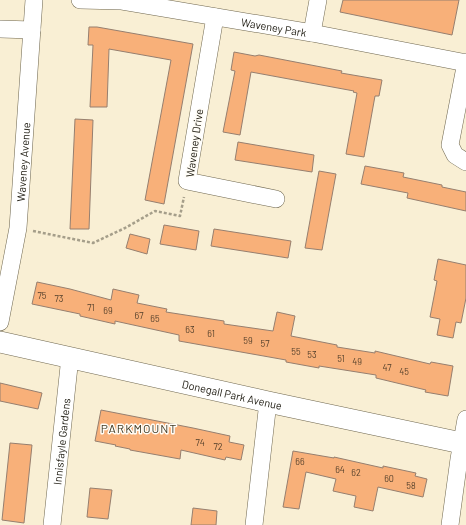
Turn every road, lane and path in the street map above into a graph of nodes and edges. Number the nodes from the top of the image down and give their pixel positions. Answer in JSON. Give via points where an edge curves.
{"nodes":[{"id":1,"x":34,"y":0,"type":"edge"},
{"id":2,"x":80,"y":0,"type":"edge"},
{"id":3,"x":318,"y":0,"type":"edge"},
{"id":4,"x":215,"y":17,"type":"junction"},
{"id":5,"x":0,"y":29,"type":"edge"},
{"id":6,"x":32,"y":30,"type":"junction"},
{"id":7,"x":312,"y":33,"type":"junction"},
{"id":8,"x":466,"y":62,"type":"edge"},
{"id":9,"x":466,"y":162,"type":"edge"},
{"id":10,"x":187,"y":181,"type":"junction"},
{"id":11,"x":276,"y":199,"type":"dead end"},
{"id":12,"x":18,"y":228,"type":"junction"},
{"id":13,"x":0,"y":322,"type":"edge"},
{"id":14,"x":0,"y":342,"type":"edge"},
{"id":15,"x":70,"y":358,"type":"junction"},
{"id":16,"x":268,"y":402,"type":"junction"},
{"id":17,"x":466,"y":419,"type":"edge"},
{"id":18,"x":464,"y":444,"type":"edge"},
{"id":19,"x":52,"y":525,"type":"edge"},
{"id":20,"x":254,"y":525,"type":"edge"},
{"id":21,"x":450,"y":525,"type":"edge"}],
"edges":[{"from":1,"to":6,"type":"street","name":"Waveney Avenue"},
{"from":2,"to":4,"type":"street","name":"Waveney Park","via":[[122,1]]},
{"from":3,"to":7,"type":"street"},
{"from":4,"to":7,"type":"street","name":"Waveney Park"},
{"from":4,"to":10,"type":"street","name":"Waveney Drive"},
{"from":5,"to":6,"type":"street"},
{"from":6,"to":12,"type":"street","name":"Waveney Avenue"},
{"from":7,"to":8,"type":"street","name":"Waveney Park"},
{"from":8,"to":9,"type":"street","via":[[450,145],[455,155]]},
{"from":10,"to":11,"type":"street","name":"Waveney Drive"},
{"from":10,"to":12,"type":"path","via":[[180,216],[155,211],[93,243]]},
{"from":12,"to":13,"type":"street","name":"Waveney Avenue"},
{"from":14,"to":15,"type":"street","name":"Donegall Park Avenue"},
{"from":15,"to":16,"type":"street","name":"Donegall Park Avenue"},
{"from":15,"to":19,"type":"street","name":"Innisfayle Gardens"},
{"from":16,"to":18,"type":"street","name":"Donegall Park Avenue"},
{"from":16,"to":20,"type":"street"},
{"from":17,"to":18,"type":"street"},
{"from":18,"to":21,"type":"street","via":[[459,459]]}]}
